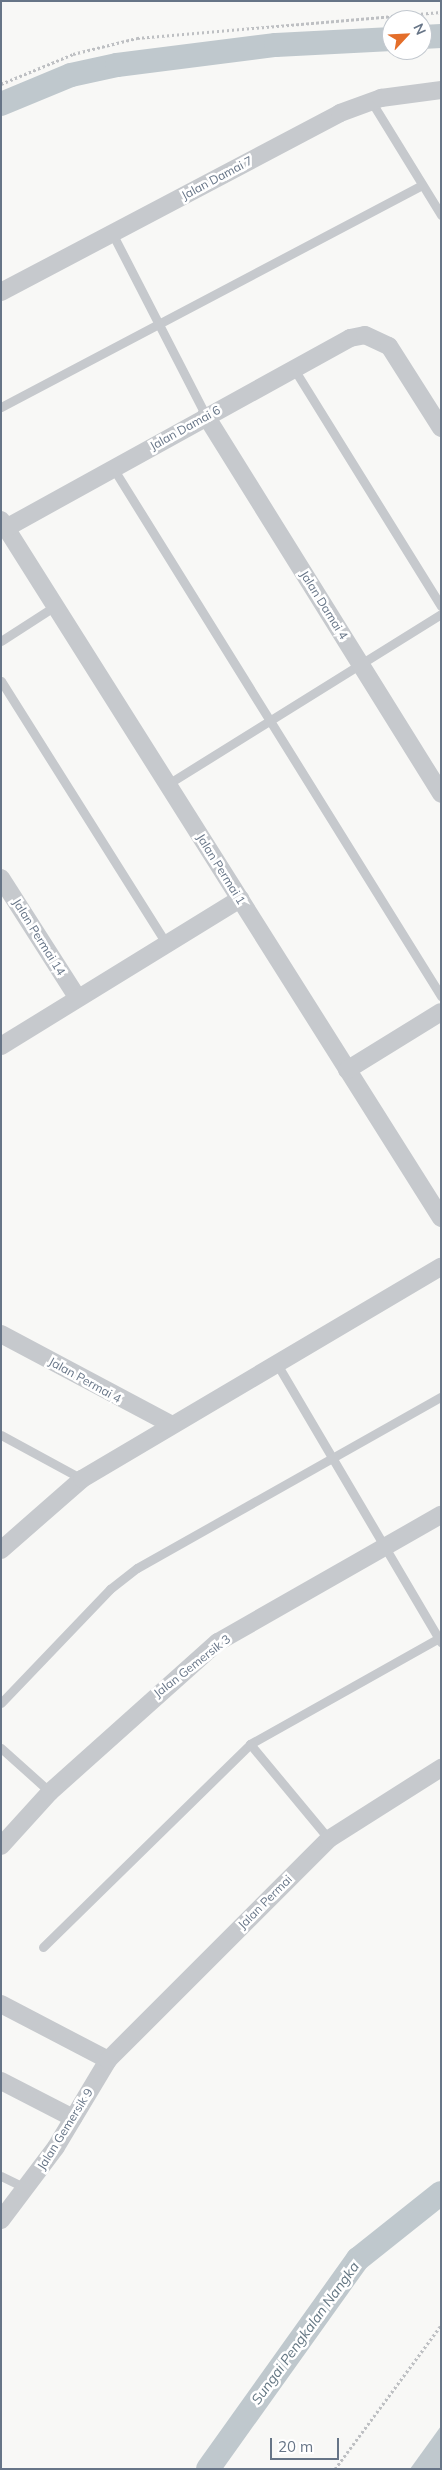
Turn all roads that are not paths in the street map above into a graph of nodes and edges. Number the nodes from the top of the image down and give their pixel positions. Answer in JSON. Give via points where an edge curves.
{"nodes":[{"id":1,"x":441,"y":90,"type":"edge"},
{"id":2,"x":371,"y":101,"type":"junction"},
{"id":3,"x":422,"y":185,"type":"junction"},
{"id":4,"x":441,"y":215,"type":"edge"},
{"id":5,"x":112,"y":233,"type":"junction"},
{"id":6,"x":1,"y":292,"type":"edge"},
{"id":7,"x":160,"y":326,"type":"junction"},
{"id":8,"x":294,"y":369,"type":"junction"},
{"id":9,"x":1,"y":407,"type":"edge"},
{"id":10,"x":206,"y":416,"type":"junction"},
{"id":11,"x":441,"y":428,"type":"edge"},
{"id":12,"x":113,"y":468,"type":"junction"},
{"id":13,"x":4,"y":524,"type":"edge"},
{"id":14,"x":55,"y":606,"type":"junction"},
{"id":15,"x":441,"y":606,"type":"edge"},
{"id":16,"x":441,"y":614,"type":"edge"},
{"id":17,"x":1,"y":641,"type":"edge"},
{"id":18,"x":360,"y":664,"type":"junction"},
{"id":19,"x":1,"y":681,"type":"edge"},
{"id":20,"x":270,"y":721,"type":"junction"},
{"id":21,"x":168,"y":784,"type":"junction"},
{"id":22,"x":441,"y":794,"type":"edge"},
{"id":23,"x":1,"y":878,"type":"edge"},
{"id":24,"x":240,"y":899,"type":"junction"},
{"id":25,"x":166,"y":943,"type":"junction"},
{"id":26,"x":441,"y":996,"type":"edge"},
{"id":27,"x":77,"y":997,"type":"junction"},
{"id":28,"x":441,"y":1012,"type":"edge"},
{"id":29,"x":1,"y":1046,"type":"edge"},
{"id":30,"x":347,"y":1070,"type":"junction"},
{"id":31,"x":441,"y":1218,"type":"edge"},
{"id":32,"x":441,"y":1267,"type":"edge"},
{"id":33,"x":1,"y":1334,"type":"edge"},
{"id":34,"x":277,"y":1364,"type":"junction"},
{"id":35,"x":441,"y":1397,"type":"edge"},
{"id":36,"x":170,"y":1424,"type":"junction"},
{"id":37,"x":1,"y":1435,"type":"edge"},
{"id":38,"x":332,"y":1457,"type":"junction"},
{"id":39,"x":82,"y":1479,"type":"junction"},
{"id":40,"x":441,"y":1515,"type":"edge"},
{"id":41,"x":384,"y":1546,"type":"junction"},
{"id":42,"x":1,"y":1550,"type":"edge"},
{"id":43,"x":440,"y":1639,"type":"edge"},
{"id":44,"x":1,"y":1703,"type":"edge"},
{"id":45,"x":250,"y":1744,"type":"junction"},
{"id":46,"x":1,"y":1748,"type":"edge"},
{"id":47,"x":441,"y":1768,"type":"edge"},
{"id":48,"x":50,"y":1792,"type":"junction"},
{"id":49,"x":329,"y":1839,"type":"junction"},
{"id":50,"x":1,"y":1846,"type":"edge"},
{"id":51,"x":43,"y":1947,"type":"dead end"},
{"id":52,"x":1,"y":2004,"type":"edge"},
{"id":53,"x":108,"y":2060,"type":"junction"},
{"id":54,"x":1,"y":2082,"type":"edge"},
{"id":55,"x":72,"y":2118,"type":"junction"},
{"id":56,"x":1,"y":2176,"type":"edge"},
{"id":57,"x":26,"y":2188,"type":"junction"},
{"id":58,"x":1,"y":2220,"type":"edge"}],
"edges":[{"from":1,"to":2,"type":"street","name":"Jalan Damai 7"},
{"from":2,"to":3,"type":"lane"},
{"from":2,"to":5,"type":"street","name":"Jalan Damai 7"},
{"from":3,"to":4,"type":"lane"},
{"from":3,"to":7,"type":"lane"},
{"from":5,"to":6,"type":"street","name":"Jalan Damai 7"},
{"from":5,"to":7,"type":"lane"},
{"from":7,"to":9,"type":"lane"},
{"from":7,"to":10,"type":"lane"},
{"from":8,"to":10,"type":"street","name":"Jalan Damai 6"},
{"from":8,"to":11,"type":"street","name":"Jalan Damai 6","via":[[350,338],[365,335],[389,346]]},
{"from":8,"to":15,"type":"lane"},
{"from":10,"to":12,"type":"street","name":"Jalan Damai 6"},
{"from":10,"to":18,"type":"street","name":"Jalan Damai 4"},
{"from":12,"to":13,"type":"street","name":"Jalan Damai 6"},
{"from":12,"to":20,"type":"lane"},
{"from":13,"to":14,"type":"street","name":"Jalan Permai 1"},
{"from":14,"to":17,"type":"lane"},
{"from":14,"to":21,"type":"street","name":"Jalan Permai 1"},
{"from":16,"to":18,"type":"lane"},
{"from":18,"to":20,"type":"lane"},
{"from":18,"to":22,"type":"street","name":"Jalan Damai 4"},
{"from":19,"to":25,"type":"lane"},
{"from":20,"to":21,"type":"lane"},
{"from":20,"to":26,"type":"lane"},
{"from":21,"to":24,"type":"street","name":"Jalan Permai 1"},
{"from":23,"to":27,"type":"street","name":"Jalan Permai 14"},
{"from":24,"to":25,"type":"street"},
{"from":24,"to":30,"type":"street","name":"Jalan Permai 1"},
{"from":25,"to":27,"type":"street"},
{"from":27,"to":29,"type":"street"},
{"from":28,"to":30,"type":"street"},
{"from":30,"to":31,"type":"street","name":"Jalan Permai 1"},
{"from":32,"to":34,"type":"street"},
{"from":33,"to":36,"type":"street","name":"Jalan Permai 4"},
{"from":34,"to":36,"type":"street"},
{"from":34,"to":38,"type":"lane"},
{"from":35,"to":38,"type":"lane"},
{"from":36,"to":39,"type":"street"},
{"from":37,"to":39,"type":"lane"},
{"from":38,"to":41,"type":"lane"},
{"from":38,"to":44,"type":"lane","via":[[137,1568],[110,1589]]},
{"from":39,"to":42,"type":"street"},
{"from":40,"to":41,"type":"street","name":"Jalan Gemersik 3"},
{"from":41,"to":43,"type":"lane"},
{"from":41,"to":48,"type":"street","name":"Jalan Gemersik 3","via":[[218,1642]]},
{"from":43,"to":45,"type":"lane"},
{"from":45,"to":49,"type":"lane"},
{"from":45,"to":51,"type":"lane"},
{"from":46,"to":48,"type":"lane"},
{"from":47,"to":49,"type":"street","name":"Jalan Permai"},
{"from":48,"to":50,"type":"street","name":"Jalan Gemersik 3"},
{"from":49,"to":53,"type":"street","name":"Jalan Permai"},
{"from":52,"to":53,"type":"street"},
{"from":53,"to":55,"type":"street","name":"Jalan Gemersik 9"},
{"from":54,"to":55,"type":"street"},
{"from":55,"to":57,"type":"street","name":"Jalan Gemersik 9"},
{"from":56,"to":57,"type":"lane"},
{"from":57,"to":58,"type":"street","name":"Jalan Gemersik 9"}]}
